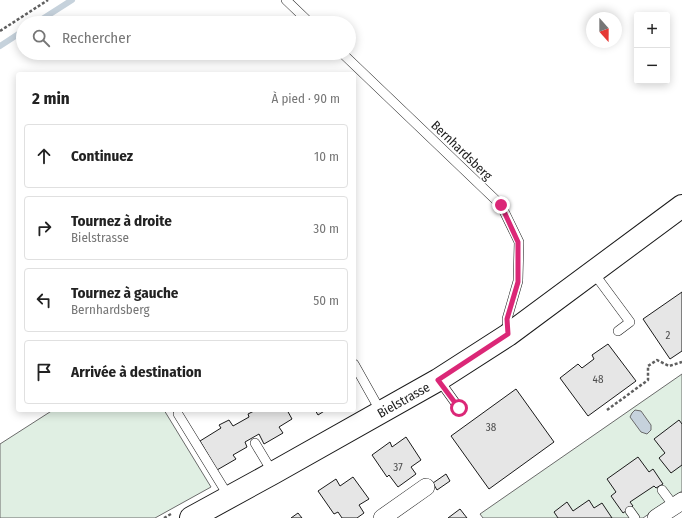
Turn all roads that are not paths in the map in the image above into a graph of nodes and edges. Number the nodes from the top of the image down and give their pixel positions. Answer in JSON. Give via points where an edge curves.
{"nodes":[{"id":1,"x":286,"y":0,"type":"edge"},
{"id":2,"x":303,"y":16,"type":"edge"},
{"id":3,"x":349,"y":60,"type":"edge"},
{"id":4,"x":680,"y":212,"type":"edge"},
{"id":5,"x":593,"y":272,"type":"junction"},
{"id":6,"x":618,"y":331,"type":"dead end"},
{"id":7,"x":508,"y":334,"type":"junction"},
{"id":8,"x":356,"y":368,"type":"edge"},
{"id":9,"x":438,"y":380,"type":"junction"},
{"id":10,"x":459,"y":408,"type":"dead end"},
{"id":11,"x":381,"y":412,"type":"junction"},
{"id":12,"x":178,"y":414,"type":"dead end"},
{"id":13,"x":255,"y":443,"type":"dead end"},
{"id":14,"x":274,"y":473,"type":"junction"},
{"id":15,"x":426,"y":486,"type":"dead end"},
{"id":16,"x":662,"y":490,"type":"dead end"},
{"id":17,"x":229,"y":497,"type":"junction"},
{"id":18,"x":678,"y":503,"type":"edge"},
{"id":19,"x":191,"y":518,"type":"edge"},
{"id":20,"x":382,"y":518,"type":"edge"},
{"id":21,"x":656,"y":518,"type":"edge"}],
"edges":[{"from":1,"to":2,"type":"lane"},
{"from":3,"to":7,"type":"lane","name":"Bernhardsberg","via":[[501,205],[518,242],[518,282],[507,319]]},
{"from":4,"to":5,"type":"main road","name":"Bielstrasse"},
{"from":5,"to":6,"type":"lane","via":[[630,322]]},
{"from":5,"to":7,"type":"main road","name":"Bielstrasse"},
{"from":7,"to":9,"type":"main road","name":"Bielstrasse"},
{"from":8,"to":11,"type":"lane"},
{"from":9,"to":10,"type":"lane"},
{"from":9,"to":11,"type":"main road","name":"Bielstrasse"},
{"from":11,"to":14,"type":"main road","name":"Bielstrasse"},
{"from":12,"to":17,"type":"lane"},
{"from":13,"to":14,"type":"lane"},
{"from":14,"to":17,"type":"main road","name":"Bielstrasse"},
{"from":15,"to":20,"type":"street"},
{"from":16,"to":18,"type":"lane"},
{"from":17,"to":19,"type":"main road","name":"Bielstrasse"},
{"from":18,"to":21,"type":"street"}]}
